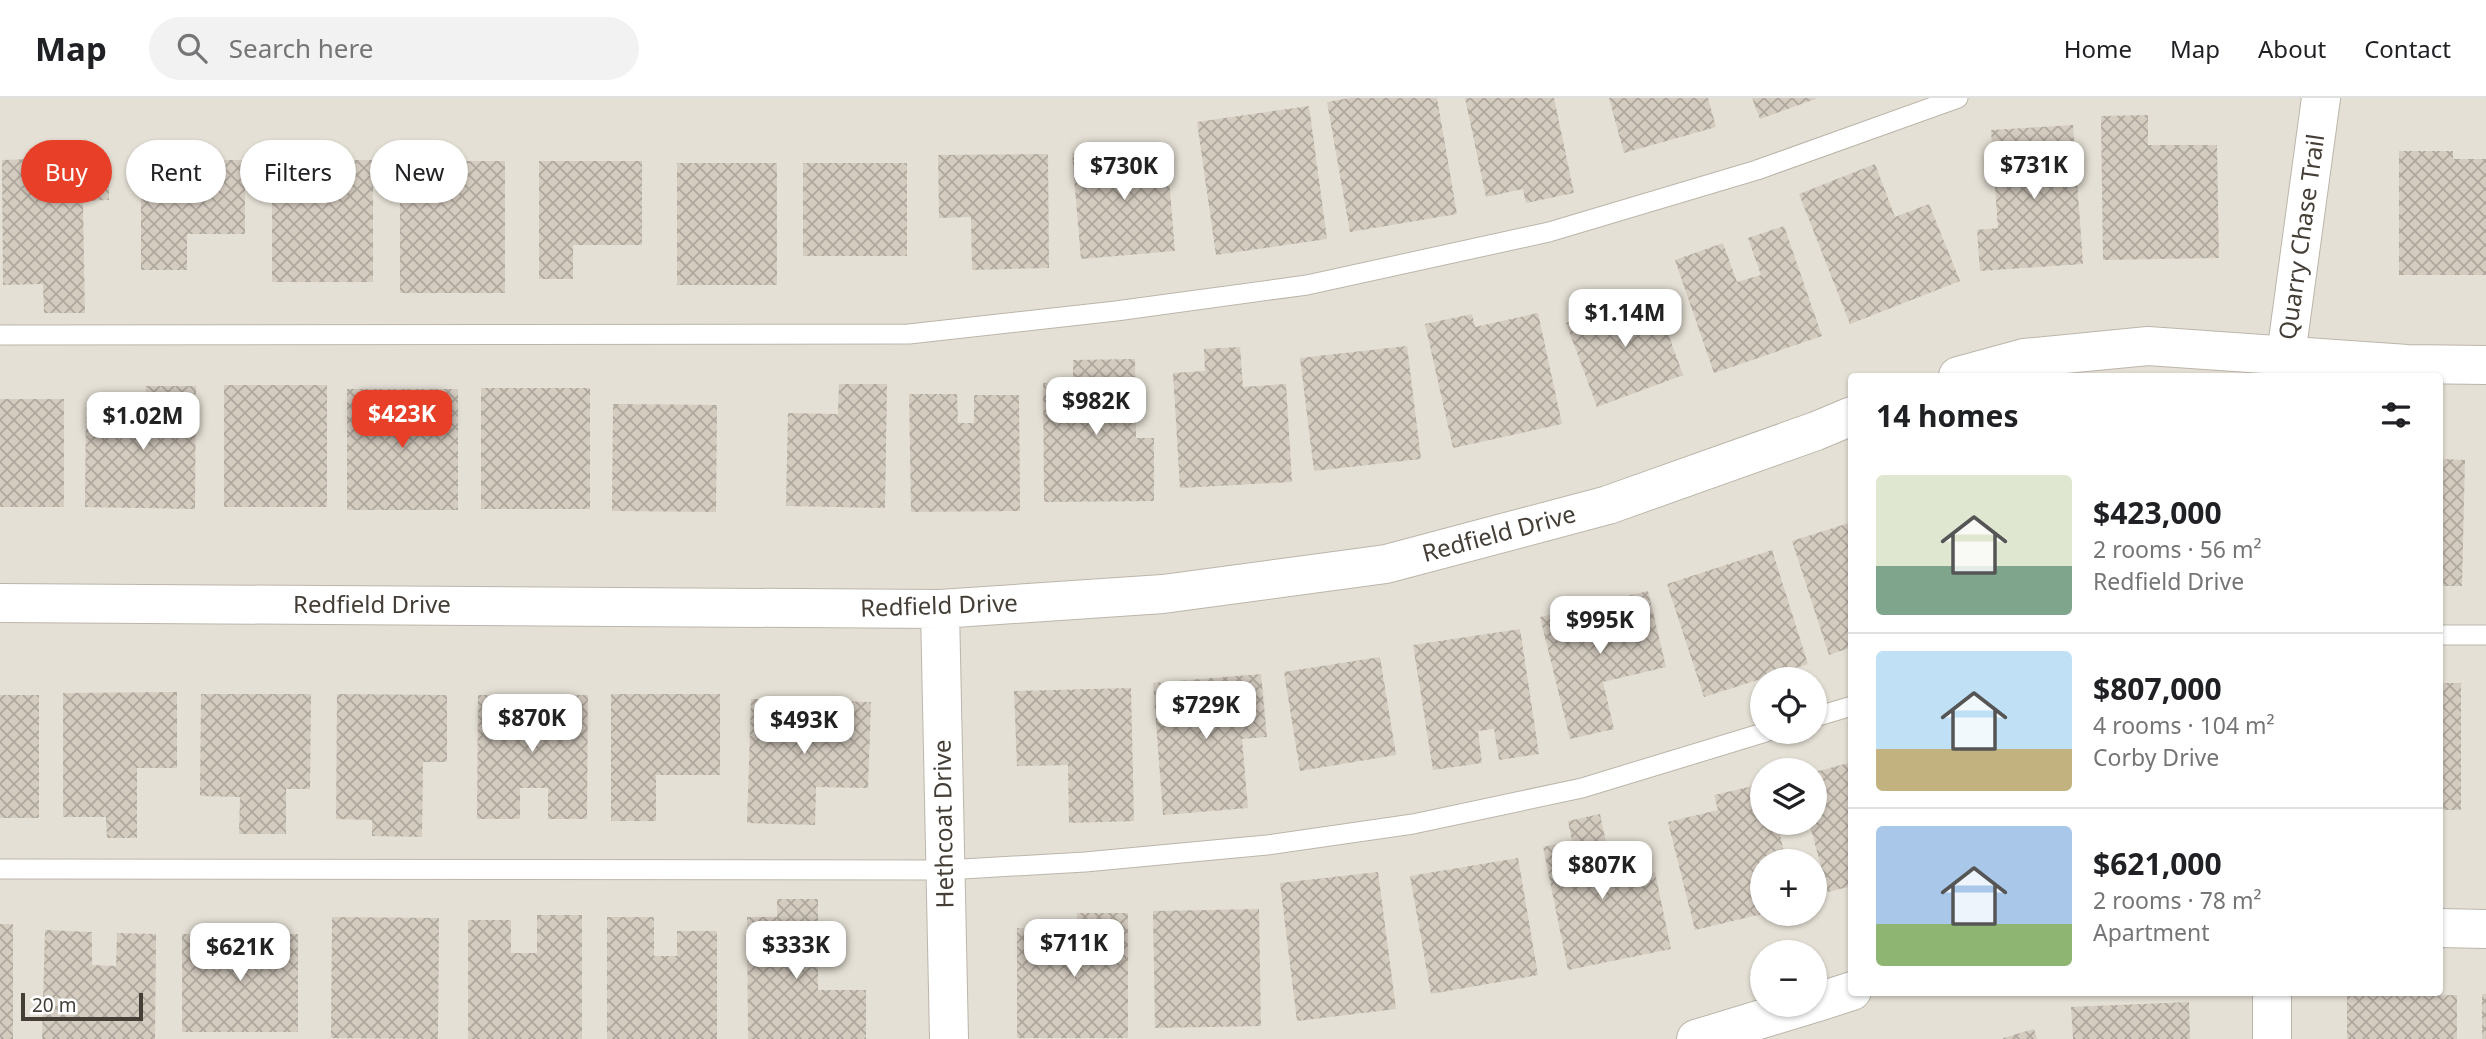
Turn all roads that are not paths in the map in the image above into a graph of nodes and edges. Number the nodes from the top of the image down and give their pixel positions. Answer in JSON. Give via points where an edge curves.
{"nodes":[{"id":1,"x":1958,"y":98,"type":"edge"},
{"id":2,"x":2321,"y":98,"type":"edge"},
{"id":3,"x":0,"y":335,"type":"edge"},
{"id":4,"x":2486,"y":365,"type":"edge"},
{"id":5,"x":2286,"y":366,"type":"edge"},
{"id":6,"x":1969,"y":373,"type":"edge"},
{"id":7,"x":1848,"y":418,"type":"edge"},
{"id":8,"x":0,"y":603,"type":"edge"},
{"id":9,"x":940,"y":609,"type":"junction"},
{"id":10,"x":2443,"y":635,"type":"edge"},
{"id":11,"x":2486,"y":635,"type":"edge"},
{"id":12,"x":1848,"y":707,"type":"edge"},
{"id":13,"x":1827,"y":713,"type":"edge"},
{"id":14,"x":1750,"y":737,"type":"edge"},
{"id":15,"x":0,"y":869,"type":"edge"},
{"id":16,"x":945,"y":870,"type":"junction"},
{"id":17,"x":2443,"y":928,"type":"edge"},
{"id":18,"x":2486,"y":929,"type":"edge"},
{"id":19,"x":1848,"y":992,"type":"edge"},
{"id":20,"x":2272,"y":996,"type":"edge"},
{"id":21,"x":1827,"y":999,"type":"edge"},
{"id":22,"x":1770,"y":1017,"type":"edge"},
{"id":23,"x":949,"y":1039,"type":"edge"},
{"id":24,"x":1696,"y":1039,"type":"edge"},
{"id":25,"x":2272,"y":1039,"type":"edge"}],
"edges":[{"from":1,"to":3,"type":"lane","via":[[1757,170],[1549,232],[1307,285],[1116,311],[909,334]]},
{"from":2,"to":5,"type":"street","name":"Quarry Chase Trail"},
{"from":4,"to":5,"type":"street"},
{"from":5,"to":6,"type":"street","via":[[2148,346],[2024,358]]},
{"from":7,"to":9,"type":"street","name":"Redfield Drive","via":[[1608,505],[1386,564],[1163,594]]},
{"from":8,"to":9,"type":"street","name":"Redfield Drive"},
{"from":9,"to":16,"type":"street","name":"Hethcoat Drive"},
{"from":10,"to":11,"type":"lane"},
{"from":12,"to":13,"type":"lane"},
{"from":14,"to":16,"type":"lane","via":[[1582,788],[1413,824],[1267,845]]},
{"from":15,"to":16,"type":"lane"},
{"from":16,"to":23,"type":"street","name":"Hethcoat Drive"},
{"from":17,"to":18,"type":"street"},
{"from":19,"to":21,"type":"street"},
{"from":20,"to":25,"type":"street"},
{"from":22,"to":24,"type":"street"}]}
